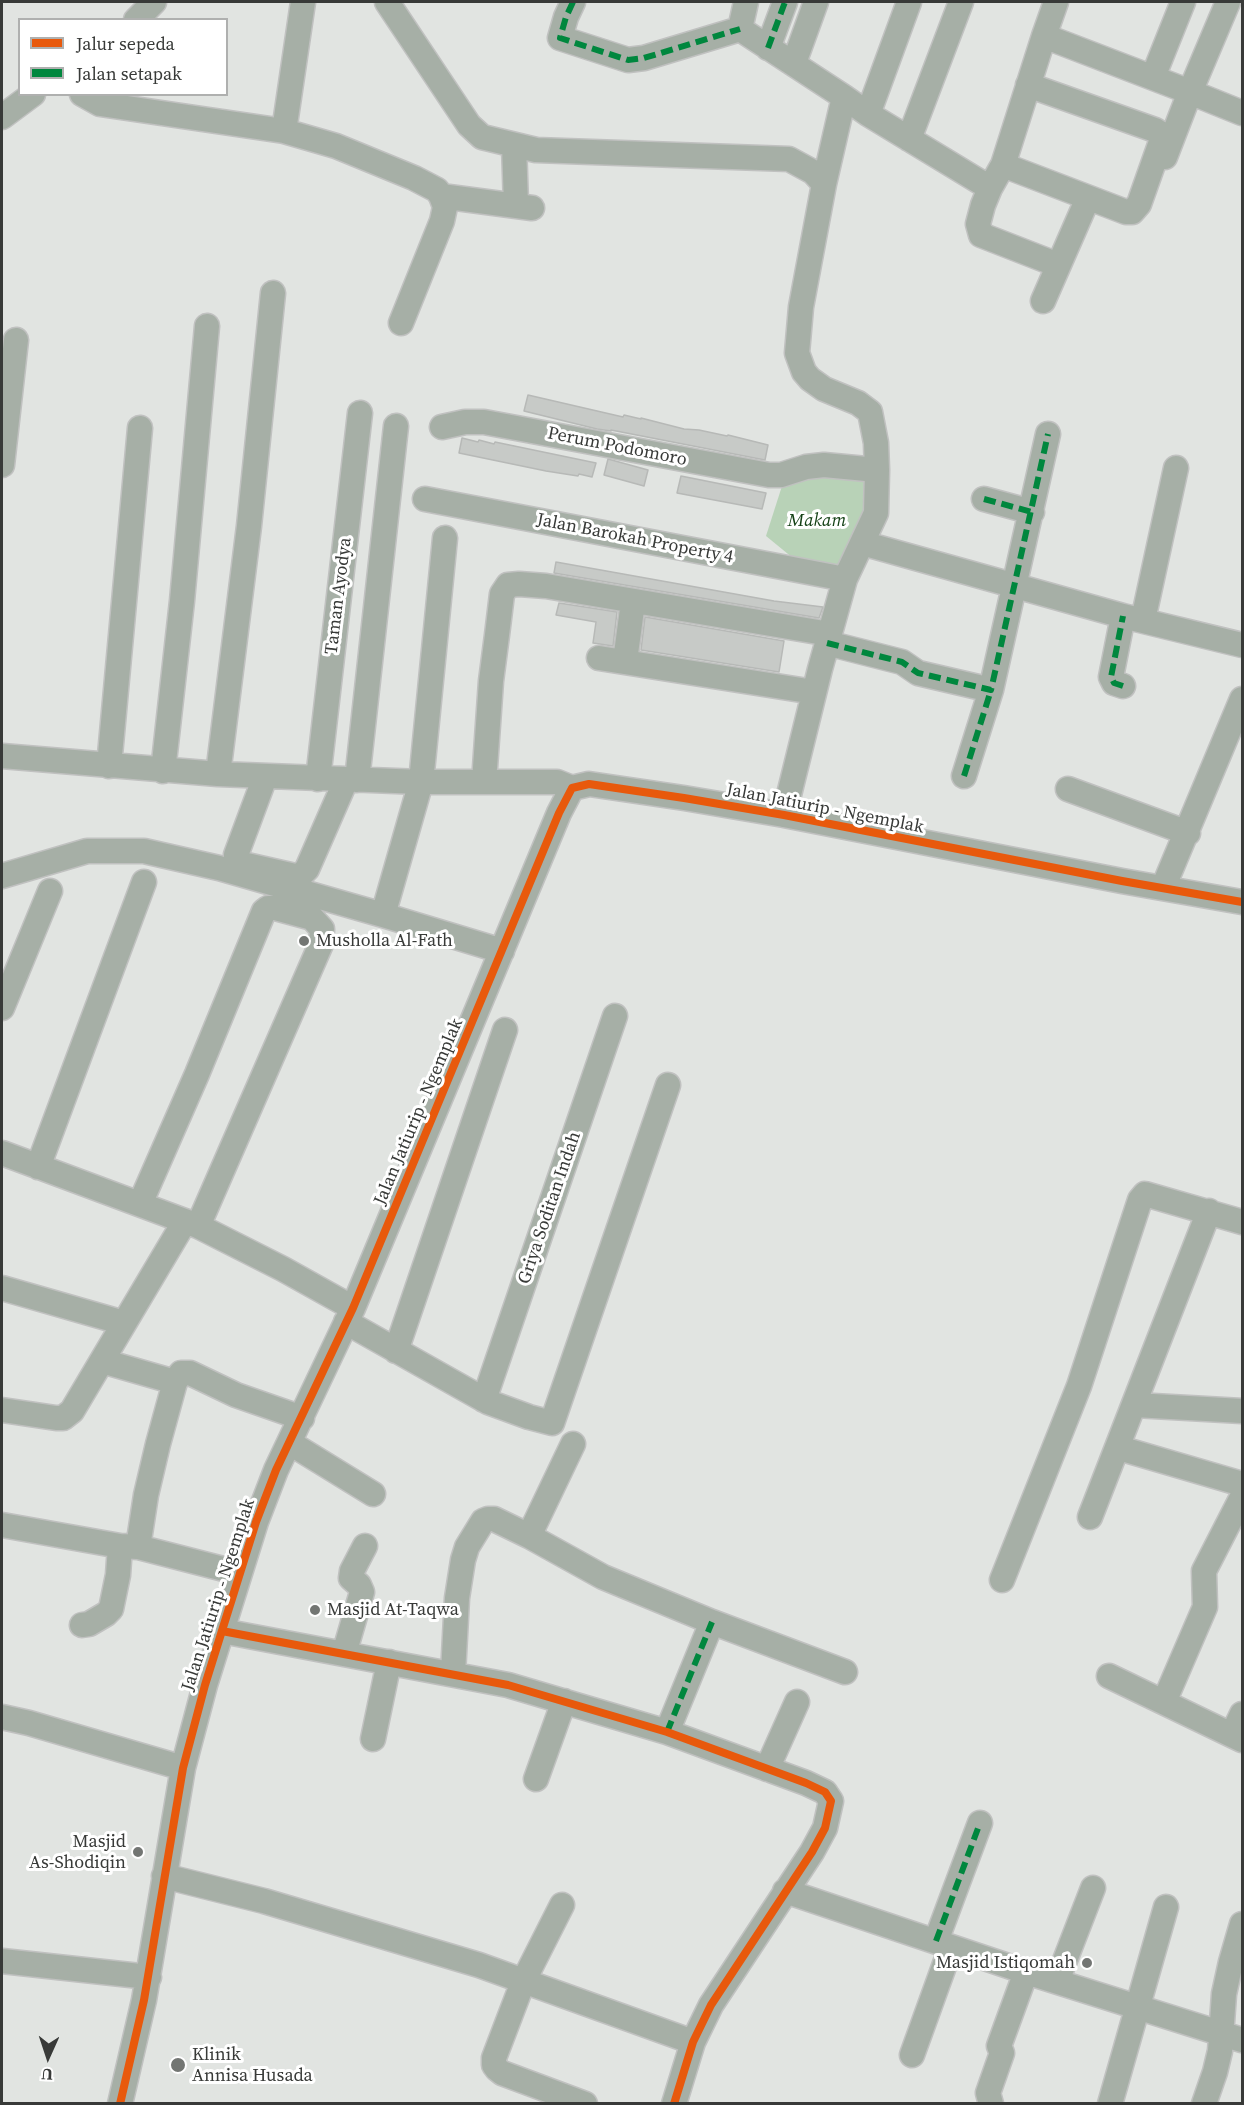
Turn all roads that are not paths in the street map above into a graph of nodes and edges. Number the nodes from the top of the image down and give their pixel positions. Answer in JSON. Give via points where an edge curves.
{"nodes":[{"id":1,"x":154,"y":2,"type":"edge"},
{"id":2,"x":303,"y":2,"type":"edge"},
{"id":3,"x":387,"y":2,"type":"edge"},
{"id":4,"x":573,"y":2,"type":"edge"},
{"id":5,"x":746,"y":2,"type":"edge"},
{"id":6,"x":785,"y":2,"type":"edge"},
{"id":7,"x":816,"y":2,"type":"edge"},
{"id":8,"x":909,"y":2,"type":"edge"},
{"id":9,"x":961,"y":2,"type":"edge"},
{"id":10,"x":1056,"y":2,"type":"edge"},
{"id":11,"x":1183,"y":2,"type":"edge"},
{"id":12,"x":1228,"y":2,"type":"edge"},
{"id":13,"x":138,"y":18,"type":"edge"},
{"id":14,"x":740,"y":29,"type":"junction"},
{"id":15,"x":1044,"y":36,"type":"junction"},
{"id":16,"x":768,"y":48,"type":"junction"},
{"id":17,"x":794,"y":63,"type":"junction"},
{"id":18,"x":1152,"y":77,"type":"junction"},
{"id":19,"x":1028,"y":85,"type":"junction"},
{"id":20,"x":1190,"y":92,"type":"junction"},
{"id":21,"x":30,"y":96,"type":"edge"},
{"id":22,"x":86,"y":96,"type":"edge"},
{"id":23,"x":844,"y":97,"type":"junction"},
{"id":24,"x":1242,"y":113,"type":"edge"},
{"id":25,"x":868,"y":114,"type":"junction"},
{"id":26,"x":2,"y":117,"type":"edge"},
{"id":27,"x":284,"y":131,"type":"junction"},
{"id":28,"x":909,"y":139,"type":"junction"},
{"id":29,"x":514,"y":145,"type":"junction"},
{"id":30,"x":1003,"y":165,"type":"junction"},
{"id":31,"x":825,"y":176,"type":"junction"},
{"id":32,"x":990,"y":188,"type":"junction"},
{"id":33,"x":441,"y":196,"type":"junction"},
{"id":34,"x":1088,"y":198,"type":"junction"},
{"id":35,"x":1143,"y":222,"type":"dead end"},
{"id":36,"x":1058,"y":265,"type":"junction"},
{"id":37,"x":273,"y":293,"type":"dead end"},
{"id":38,"x":1043,"y":302,"type":"dead end"},
{"id":39,"x":401,"y":323,"type":"dead end"},
{"id":40,"x":207,"y":326,"type":"dead end"},
{"id":41,"x":16,"y":340,"type":"dead end"},
{"id":42,"x":360,"y":413,"type":"dead end"},
{"id":43,"x":396,"y":426,"type":"dead end"},
{"id":44,"x":442,"y":427,"type":"dead end"},
{"id":45,"x":140,"y":428,"type":"dead end"},
{"id":46,"x":1048,"y":434,"type":"dead end"},
{"id":47,"x":2,"y":465,"type":"edge"},
{"id":48,"x":1176,"y":468,"type":"dead end"},
{"id":49,"x":877,"y":470,"type":"junction"},
{"id":50,"x":425,"y":499,"type":"dead end"},
{"id":51,"x":984,"y":499,"type":"dead end"},
{"id":52,"x":1032,"y":512,"type":"junction"},
{"id":53,"x":445,"y":537,"type":"dead end"},
{"id":54,"x":862,"y":543,"type":"junction"},
{"id":55,"x":845,"y":579,"type":"junction"},
{"id":56,"x":1016,"y":585,"type":"junction"},
{"id":57,"x":633,"y":602,"type":"junction"},
{"id":58,"x":1133,"y":618,"type":"junction"},
{"id":59,"x":828,"y":638,"type":"junction"},
{"id":60,"x":1242,"y":645,"type":"edge"},
{"id":61,"x":599,"y":658,"type":"dead end"},
{"id":62,"x":625,"y":661,"type":"junction"},
{"id":63,"x":1123,"y":686,"type":"dead end"},
{"id":64,"x":991,"y":690,"type":"junction"},
{"id":65,"x":814,"y":692,"type":"junction"},
{"id":66,"x":1242,"y":699,"type":"edge"},
{"id":67,"x":2,"y":756,"type":"edge"},
{"id":68,"x":108,"y":766,"type":"junction"},
{"id":69,"x":163,"y":771,"type":"junction"},
{"id":70,"x":218,"y":774,"type":"junction"},
{"id":71,"x":964,"y":776,"type":"dead end"},
{"id":72,"x":265,"y":777,"type":"junction"},
{"id":73,"x":318,"y":779,"type":"junction"},
{"id":74,"x":351,"y":780,"type":"junction"},
{"id":75,"x":421,"y":782,"type":"junction"},
{"id":76,"x":484,"y":782,"type":"junction"},
{"id":77,"x":572,"y":788,"type":"junction"},
{"id":78,"x":1068,"y":789,"type":"dead end"},
{"id":79,"x":784,"y":815,"type":"junction"},
{"id":80,"x":1188,"y":833,"type":"junction"},
{"id":81,"x":2,"y":876,"type":"edge"},
{"id":82,"x":144,"y":882,"type":"dead end"},
{"id":83,"x":1164,"y":888,"type":"junction"},
{"id":84,"x":50,"y":891,"type":"dead end"},
{"id":85,"x":1242,"y":902,"type":"edge"},
{"id":86,"x":383,"y":915,"type":"junction"},
{"id":87,"x":497,"y":963,"type":"junction"},
{"id":88,"x":2,"y":1008,"type":"edge"},
{"id":89,"x":615,"y":1016,"type":"dead end"},
{"id":90,"x":505,"y":1030,"type":"dead end"},
{"id":91,"x":668,"y":1085,"type":"dead end"},
{"id":92,"x":2,"y":1154,"type":"edge"},
{"id":93,"x":38,"y":1167,"type":"junction"},
{"id":94,"x":140,"y":1204,"type":"junction"},
{"id":95,"x":1209,"y":1211,"type":"junction"},
{"id":96,"x":1242,"y":1222,"type":"edge"},
{"id":97,"x":191,"y":1224,"type":"junction"},
{"id":98,"x":2,"y":1287,"type":"edge"},
{"id":99,"x":350,"y":1315,"type":"junction"},
{"id":100,"x":124,"y":1323,"type":"junction"},
{"id":101,"x":396,"y":1351,"type":"junction"},
{"id":102,"x":102,"y":1361,"type":"junction"},
{"id":103,"x":175,"y":1382,"type":"junction"},
{"id":104,"x":484,"y":1400,"type":"junction"},
{"id":105,"x":1135,"y":1405,"type":"junction"},
{"id":106,"x":2,"y":1410,"type":"edge"},
{"id":107,"x":1242,"y":1412,"type":"edge"},
{"id":108,"x":302,"y":1418,"type":"junction"},
{"id":109,"x":290,"y":1443,"type":"junction"},
{"id":110,"x":573,"y":1444,"type":"dead end"},
{"id":111,"x":1119,"y":1448,"type":"junction"},
{"id":112,"x":1242,"y":1484,"type":"edge"},
{"id":113,"x":373,"y":1494,"type":"dead end"},
{"id":114,"x":1242,"y":1497,"type":"edge"},
{"id":115,"x":1090,"y":1518,"type":"dead end"},
{"id":116,"x":2,"y":1525,"type":"edge"},
{"id":117,"x":529,"y":1536,"type":"junction"},
{"id":118,"x":129,"y":1546,"type":"junction"},
{"id":119,"x":365,"y":1546,"type":"dead end"},
{"id":120,"x":239,"y":1573,"type":"junction"},
{"id":121,"x":1002,"y":1580,"type":"dead end"},
{"id":122,"x":712,"y":1622,"type":"junction"},
{"id":123,"x":82,"y":1625,"type":"dead end"},
{"id":124,"x":222,"y":1631,"type":"junction"},
{"id":125,"x":344,"y":1654,"type":"junction"},
{"id":126,"x":389,"y":1662,"type":"junction"},
{"id":127,"x":845,"y":1672,"type":"dead end"},
{"id":128,"x":453,"y":1674,"type":"junction"},
{"id":129,"x":1109,"y":1676,"type":"dead end"},
{"id":130,"x":564,"y":1701,"type":"junction"},
{"id":131,"x":797,"y":1702,"type":"dead end"},
{"id":132,"x":1164,"y":1702,"type":"junction"},
{"id":133,"x":2,"y":1717,"type":"edge"},
{"id":134,"x":1239,"y":1730,"type":"edge"},
{"id":135,"x":667,"y":1732,"type":"junction"},
{"id":136,"x":373,"y":1739,"type":"dead end"},
{"id":137,"x":183,"y":1768,"type":"junction"},
{"id":138,"x":767,"y":1769,"type":"junction"},
{"id":139,"x":536,"y":1779,"type":"dead end"},
{"id":140,"x":980,"y":1823,"type":"dead end"},
{"id":141,"x":164,"y":1876,"type":"junction"},
{"id":142,"x":1093,"y":1888,"type":"dead end"},
{"id":143,"x":785,"y":1891,"type":"junction"},
{"id":144,"x":562,"y":1905,"type":"dead end"},
{"id":145,"x":1166,"y":1908,"type":"dead end"},
{"id":146,"x":1242,"y":1925,"type":"edge"},
{"id":147,"x":943,"y":1944,"type":"junction"},
{"id":148,"x":2,"y":1961,"type":"edge"},
{"id":149,"x":1026,"y":1972,"type":"junction"},
{"id":150,"x":149,"y":1977,"type":"junction"},
{"id":151,"x":1057,"y":1981,"type":"junction"},
{"id":152,"x":523,"y":1982,"type":"junction"},
{"id":153,"x":1136,"y":2007,"type":"junction"},
{"id":154,"x":1232,"y":2038,"type":"edge"},
{"id":155,"x":693,"y":2042,"type":"junction"},
{"id":156,"x":912,"y":2055,"type":"dead end"},
{"id":157,"x":120,"y":2103,"type":"edge"},
{"id":158,"x":585,"y":2103,"type":"edge"},
{"id":159,"x":674,"y":2103,"type":"edge"},
{"id":160,"x":991,"y":2103,"type":"edge"},
{"id":161,"x":1110,"y":2103,"type":"edge"},
{"id":162,"x":1204,"y":2103,"type":"edge"}],
"edges":[{"from":1,"to":13,"type":"street"},
{"from":2,"to":27,"type":"street"},
{"from":3,"to":29,"type":"street","via":[[469,125],[482,137]]},
{"from":4,"to":14,"type":"street","via":[[560,38],[628,60]]},
{"from":5,"to":14,"type":"street"},
{"from":6,"to":16,"type":"street"},
{"from":7,"to":17,"type":"street"},
{"from":8,"to":25,"type":"street"},
{"from":9,"to":28,"type":"street"},
{"from":10,"to":15,"type":"street"},
{"from":11,"to":18,"type":"street"},
{"from":12,"to":20,"type":"street"},
{"from":14,"to":16,"type":"street"},
{"from":15,"to":18,"type":"street"},
{"from":15,"to":19,"type":"street"},
{"from":16,"to":17,"type":"street"},
{"from":17,"to":23,"type":"street"},
{"from":18,"to":20,"type":"street"},
{"from":19,"to":30,"type":"street"},
{"from":19,"to":34,"type":"street","via":[[1161,134],[1135,210],[1126,212]]},
{"from":20,"to":24,"type":"street"},
{"from":20,"to":35,"type":"street"},
{"from":21,"to":26,"type":"street"},
{"from":22,"to":27,"type":"street","via":[[100,104]]},
{"from":23,"to":25,"type":"street"},
{"from":23,"to":31,"type":"street"},
{"from":25,"to":28,"type":"street"},
{"from":27,"to":33,"type":"street","via":[[336,146],[414,178]]},
{"from":28,"to":32,"type":"street"},
{"from":29,"to":31,"type":"street","via":[[536,150],[789,159]]},
{"from":29,"to":33,"type":"street","via":[[524,207]]},
{"from":30,"to":32,"type":"street"},
{"from":30,"to":34,"type":"street"},
{"from":31,"to":49,"type":"street","via":[[801,307],[798,352],[810,379],[870,412]]},
{"from":32,"to":36,"type":"street","via":[[978,224],[981,235]]},
{"from":33,"to":39,"type":"street","via":[[445,207],[442,221]]},
{"from":34,"to":36,"type":"street"},
{"from":36,"to":38,"type":"street"},
{"from":37,"to":70,"type":"street"},
{"from":40,"to":69,"type":"street"},
{"from":41,"to":47,"type":"street"},
{"from":42,"to":73,"type":"street","name":"Taman Ayodya"},
{"from":43,"to":74,"type":"street"},
{"from":44,"to":49,"type":"street","name":"Perum Podomoro","via":[[484,422],[769,475],[824,465]]},
{"from":45,"to":68,"type":"street"},
{"from":46,"to":52,"type":"street"},
{"from":48,"to":58,"type":"street"},
{"from":49,"to":54,"type":"street","via":[[876,513]]},
{"from":50,"to":55,"type":"street","name":"Jalan Barokah Property 4"},
{"from":51,"to":52,"type":"street"},
{"from":52,"to":56,"type":"street"},
{"from":53,"to":75,"type":"street"},
{"from":54,"to":55,"type":"street"},
{"from":54,"to":56,"type":"street"},
{"from":55,"to":59,"type":"street"},
{"from":56,"to":58,"type":"street"},
{"from":56,"to":64,"type":"street"},
{"from":57,"to":59,"type":"street"},
{"from":57,"to":62,"type":"street"},
{"from":57,"to":76,"type":"street","via":[[532,584],[508,585],[502,594],[491,681]]},
{"from":58,"to":60,"type":"street"},
{"from":58,"to":63,"type":"street","via":[[1110,677]]},
{"from":59,"to":64,"type":"street","via":[[902,662],[918,673]]},
{"from":59,"to":65,"type":"street"},
{"from":61,"to":62,"type":"street"},
{"from":62,"to":65,"type":"street"},
{"from":64,"to":71,"type":"street"},
{"from":65,"to":79,"type":"street"},
{"from":66,"to":80,"type":"street"},
{"from":67,"to":68,"type":"street"},
{"from":68,"to":69,"type":"street"},
{"from":69,"to":70,"type":"street"},
{"from":70,"to":72,"type":"street"},
{"from":72,"to":73,"type":"street"},
{"from":72,"to":74,"type":"street","via":[[236,860],[295,876],[307,869]]},
{"from":73,"to":74,"type":"street"},
{"from":74,"to":75,"type":"street"},
{"from":75,"to":76,"type":"street"},
{"from":75,"to":86,"type":"street"},
{"from":76,"to":77,"type":"street","via":[[557,782]]},
{"from":77,"to":79,"type":"street","name":"Jalan Jatiurip - Ngemplak","via":[[589,784],[609,786]]},
{"from":77,"to":87,"type":"street","name":"Jalan Jatiurip - Ngemplak"},
{"from":78,"to":80,"type":"street"},
{"from":79,"to":83,"type":"street","name":"Jalan Jatiurip - Ngemplak"},
{"from":80,"to":83,"type":"street"},
{"from":81,"to":86,"type":"street","via":[[87,851],[144,851]]},
{"from":82,"to":93,"type":"street"},
{"from":83,"to":85,"type":"street","name":"Jalan Jatiurip - Ngemplak"},
{"from":84,"to":88,"type":"street"},
{"from":86,"to":87,"type":"street"},
{"from":87,"to":99,"type":"street","name":"Jalan Jatiurip - Ngemplak"},
{"from":89,"to":104,"type":"street","name":"Griya Soditan Indah"},
{"from":90,"to":101,"type":"street"},
{"from":91,"to":104,"type":"street","via":[[552,1423]]},
{"from":92,"to":93,"type":"street"},
{"from":93,"to":94,"type":"street"},
{"from":94,"to":97,"type":"street"},
{"from":94,"to":97,"type":"street","via":[[264,911],[275,908],[312,918],[322,929],[321,944]]},
{"from":95,"to":96,"type":"street"},
{"from":95,"to":105,"type":"street"},
{"from":95,"to":121,"type":"street","via":[[1145,1194],[1140,1200],[1079,1386]]},
{"from":97,"to":99,"type":"street","via":[[284,1269]]},
{"from":97,"to":100,"type":"street"},
{"from":98,"to":100,"type":"street"},
{"from":99,"to":101,"type":"street"},
{"from":99,"to":108,"type":"street","name":"Jalan Jatiurip - Ngemplak"},
{"from":100,"to":102,"type":"street"},
{"from":101,"to":104,"type":"street"},
{"from":102,"to":103,"type":"street"},
{"from":102,"to":106,"type":"street","via":[[72,1411],[63,1418]]},
{"from":103,"to":108,"type":"street","via":[[181,1373],[190,1373],[236,1395]]},
{"from":103,"to":118,"type":"street"},
{"from":105,"to":107,"type":"street"},
{"from":105,"to":111,"type":"street"},
{"from":108,"to":109,"type":"street","name":"Jalan Jatiurip - Ngemplak"},
{"from":109,"to":113,"type":"street"},
{"from":109,"to":120,"type":"street","name":"Jalan Jatiurip - Ngemplak"},
{"from":110,"to":117,"type":"street"},
{"from":111,"to":112,"type":"street"},
{"from":111,"to":115,"type":"street"},
{"from":114,"to":132,"type":"street","via":[[1204,1571],[1205,1607]]},
{"from":116,"to":118,"type":"street"},
{"from":117,"to":122,"type":"street","via":[[603,1576]]},
{"from":117,"to":128,"type":"street","via":[[488,1519],[467,1547],[457,1598]]},
{"from":118,"to":120,"type":"street"},
{"from":118,"to":123,"type":"street","via":[[111,1609]]},
{"from":119,"to":125,"type":"street","via":[[351,1571],[362,1592]]},
{"from":120,"to":124,"type":"street","name":"Jalan Jatiurip - Ngemplak"},
{"from":122,"to":127,"type":"street"},
{"from":122,"to":135,"type":"street"},
{"from":124,"to":125,"type":"street"},
{"from":124,"to":137,"type":"street","name":"Jalan Jatiurip - Ngemplak"},
{"from":125,"to":126,"type":"street"},
{"from":126,"to":128,"type":"street"},
{"from":126,"to":136,"type":"street"},
{"from":128,"to":130,"type":"street"},
{"from":129,"to":132,"type":"street"},
{"from":130,"to":135,"type":"street"},
{"from":130,"to":139,"type":"street"},
{"from":131,"to":138,"type":"street"},
{"from":132,"to":134,"type":"street"},
{"from":133,"to":137,"type":"street"},
{"from":135,"to":138,"type":"street"},
{"from":137,"to":141,"type":"street","name":"Jalan Jatiurip - Ngemplak"},
{"from":138,"to":143,"type":"street","via":[[825,1792],[831,1801],[825,1828]]},
{"from":140,"to":147,"type":"street"},
{"from":141,"to":150,"type":"street","name":"Jalan Jatiurip - Ngemplak"},
{"from":141,"to":152,"type":"street","via":[[275,1904],[479,1965]]},
{"from":142,"to":151,"type":"street"},
{"from":143,"to":147,"type":"street"},
{"from":143,"to":155,"type":"street","via":[[711,2005]]},
{"from":144,"to":152,"type":"street"},
{"from":145,"to":153,"type":"street"},
{"from":146,"to":154,"type":"street","via":[[1224,1994]]},
{"from":147,"to":149,"type":"street"},
{"from":147,"to":156,"type":"street"},
{"from":148,"to":150,"type":"street"},
{"from":149,"to":151,"type":"street"},
{"from":149,"to":160,"type":"street","via":[[999,2046],[1002,2053],[988,2093]]},
{"from":150,"to":157,"type":"street","name":"Jalan Jatiurip - Ngemplak"},
{"from":151,"to":153,"type":"street"},
{"from":152,"to":155,"type":"street"},
{"from":152,"to":158,"type":"street","via":[[494,2065],[502,2073]]},
{"from":153,"to":154,"type":"street"},
{"from":153,"to":161,"type":"street"},
{"from":154,"to":162,"type":"street"},
{"from":155,"to":159,"type":"street"}]}
